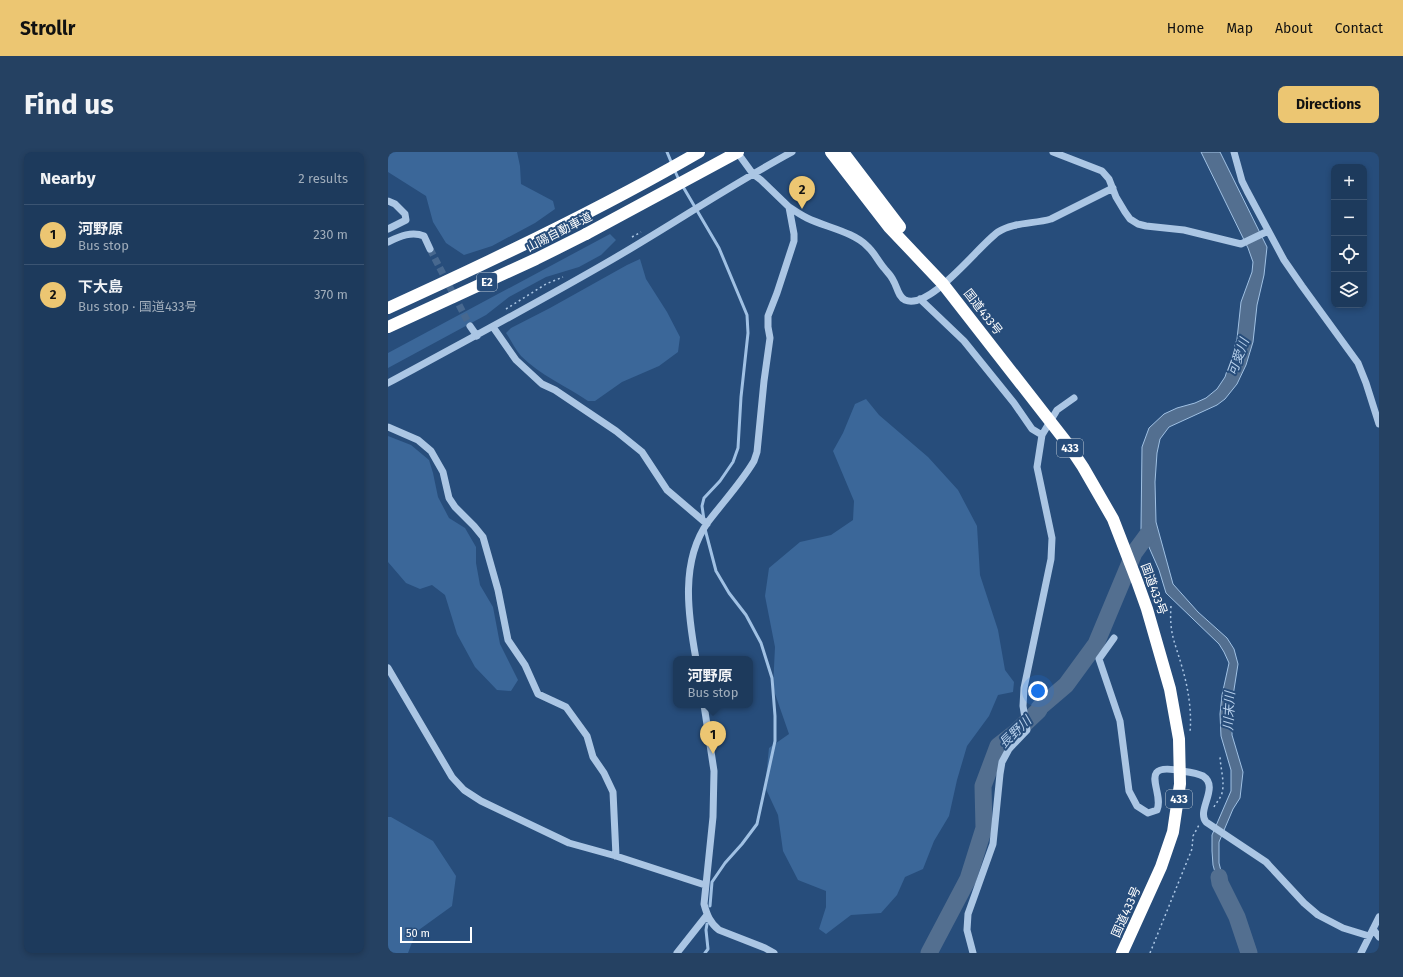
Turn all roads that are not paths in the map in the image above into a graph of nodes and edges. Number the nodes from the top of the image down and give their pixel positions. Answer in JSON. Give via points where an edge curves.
{"nodes":[{"id":1,"x":699,"y":152,"type":"edge"},
{"id":2,"x":738,"y":152,"type":"edge"},
{"id":3,"x":792,"y":152,"type":"edge"},
{"id":4,"x":831,"y":152,"type":"edge"},
{"id":5,"x":843,"y":152,"type":"edge"},
{"id":6,"x":1053,"y":152,"type":"edge"},
{"id":7,"x":1234,"y":152,"type":"edge"},
{"id":8,"x":753,"y":174,"type":"junction"},
{"id":9,"x":1112,"y":188,"type":"junction"},
{"id":10,"x":388,"y":201,"type":"edge"},
{"id":11,"x":789,"y":207,"type":"junction"},
{"id":12,"x":388,"y":229,"type":"edge"},
{"id":13,"x":1265,"y":233,"type":"junction"},
{"id":14,"x":388,"y":242,"type":"edge"},
{"id":15,"x":430,"y":249,"type":"tunnel mouth"},
{"id":16,"x":941,"y":282,"type":"junction"},
{"id":17,"x":484,"y":284,"type":"junction"},
{"id":18,"x":920,"y":299,"type":"junction"},
{"id":19,"x":388,"y":308,"type":"edge"},
{"id":20,"x":470,"y":326,"type":"tunnel mouth"},
{"id":21,"x":388,"y":327,"type":"edge"},
{"id":22,"x":493,"y":327,"type":"junction"},
{"id":23,"x":388,"y":335,"type":"edge"},
{"id":24,"x":477,"y":336,"type":"junction"},
{"id":25,"x":388,"y":383,"type":"edge"},
{"id":26,"x":1074,"y":398,"type":"dead end"},
{"id":27,"x":1051,"y":422,"type":"junction"},
{"id":28,"x":1379,"y":424,"type":"edge"},
{"id":29,"x":388,"y":427,"type":"edge"},
{"id":30,"x":1042,"y":436,"type":"junction"},
{"id":31,"x":707,"y":524,"type":"junction"},
{"id":32,"x":1114,"y":638,"type":"dead end"},
{"id":33,"x":695,"y":656,"type":"edge"},
{"id":34,"x":388,"y":668,"type":"edge"},
{"id":35,"x":704,"y":708,"type":"edge"},
{"id":36,"x":1180,"y":770,"type":"junction"},
{"id":37,"x":616,"y":856,"type":"junction"},
{"id":38,"x":705,"y":885,"type":"junction"},
{"id":39,"x":707,"y":915,"type":"junction"},
{"id":40,"x":1379,"y":917,"type":"edge"},
{"id":41,"x":1371,"y":932,"type":"junction"},
{"id":42,"x":1379,"y":937,"type":"edge"},
{"id":43,"x":677,"y":953,"type":"edge"},
{"id":44,"x":774,"y":953,"type":"edge"},
{"id":45,"x":973,"y":953,"type":"edge"},
{"id":46,"x":1122,"y":953,"type":"edge"},
{"id":47,"x":1361,"y":953,"type":"edge"}],
"edges":[{"from":1,"to":19,"type":"highway","name":"山陽自動車道","number":"E2","via":[[554,230]]},
{"from":2,"to":8,"type":"street"},
{"from":2,"to":17,"type":"highway","name":"山陽自動車道","number":"E2","bridge":true,"via":[[586,234]]},
{"from":3,"to":8,"type":"street"},
{"from":4,"to":16,"type":"highway","name":"国道433号","number":"433","via":[[890,227]]},
{"from":5,"to":16,"type":"highway","name":"国道433号","number":"433"},
{"from":6,"to":9,"type":"street","via":[[1102,171]]},
{"from":7,"to":13,"type":"street","via":[[1242,181]]},
{"from":8,"to":11,"type":"street"},
{"from":8,"to":22,"type":"street"},
{"from":9,"to":13,"type":"street","via":[[1130,219],[1138,224],[1184,230],[1240,244]]},
{"from":9,"to":16,"type":"street","via":[[1051,219],[1013,226],[998,232],[968,262]]},
{"from":10,"to":12,"type":"street","via":[[405,214],[406,220]]},
{"from":11,"to":18,"type":"street","via":[[806,218],[852,236],[867,245],[894,280],[901,297],[912,301]]},
{"from":11,"to":31,"type":"street","via":[[794,241],[768,316],[770,338],[757,452],[751,467]]},
{"from":13,"to":28,"type":"street","via":[[1358,363]]},
{"from":14,"to":15,"type":"street","via":[[416,233],[424,236]]},
{"from":16,"to":18,"type":"street","via":[[931,294]]},
{"from":16,"to":27,"type":"highway","name":"国道433号","number":"433"},
{"from":17,"to":21,"type":"highway","name":"山陽自動車道","number":"E2"},
{"from":17,"to":23,"type":"highway"},
{"from":18,"to":30,"type":"street","via":[[964,341],[1032,429]]},
{"from":20,"to":24,"type":"street"},
{"from":22,"to":24,"type":"street"},
{"from":22,"to":31,"type":"street","via":[[521,365],[542,384],[616,431],[642,452],[667,490]]},
{"from":24,"to":25,"type":"street"},
{"from":26,"to":27,"type":"street","via":[[1057,410]]},
{"from":27,"to":30,"type":"street"},
{"from":27,"to":36,"type":"highway","name":"国道433号","number":"433","via":[[1113,519],[1141,592],[1170,689],[1179,739]]},
{"from":29,"to":37,"type":"street","via":[[418,440],[431,451],[443,472],[449,498],[482,537],[498,590],[508,640],[526,665],[538,694],[566,707],[587,736],[594,757],[613,792]]},
{"from":30,"to":45,"type":"street","via":[[1037,467],[1052,538],[1051,559],[1024,688],[1023,706],[1028,730],[1009,749],[1002,762],[993,844],[968,914],[967,930]]},
{"from":31,"to":33,"type":"street","via":[[693,556],[689,580],[688,604]]},
{"from":32,"to":36,"type":"street","via":[[1098,659],[1120,721],[1127,780],[1137,806],[1148,813],[1156,810],[1156,775],[1166,768]]},
{"from":34,"to":37,"type":"street","via":[[452,777],[464,790],[481,801],[569,843]]},
{"from":35,"to":38,"type":"street","via":[[714,771],[713,817]]},
{"from":36,"to":41,"type":"street","via":[[1198,774],[1208,780],[1209,792],[1204,819],[1210,825],[1266,862],[1318,915],[1343,928]]},
{"from":36,"to":46,"type":"highway","name":"国道433号","number":"433","via":[[1177,816],[1168,850]]},
{"from":37,"to":38,"type":"street"},
{"from":38,"to":39,"type":"street","via":[[704,904]]},
{"from":39,"to":43,"type":"street"},
{"from":39,"to":44,"type":"street","via":[[719,930]]},
{"from":40,"to":41,"type":"street"},
{"from":41,"to":42,"type":"street"},
{"from":41,"to":47,"type":"street"}]}
